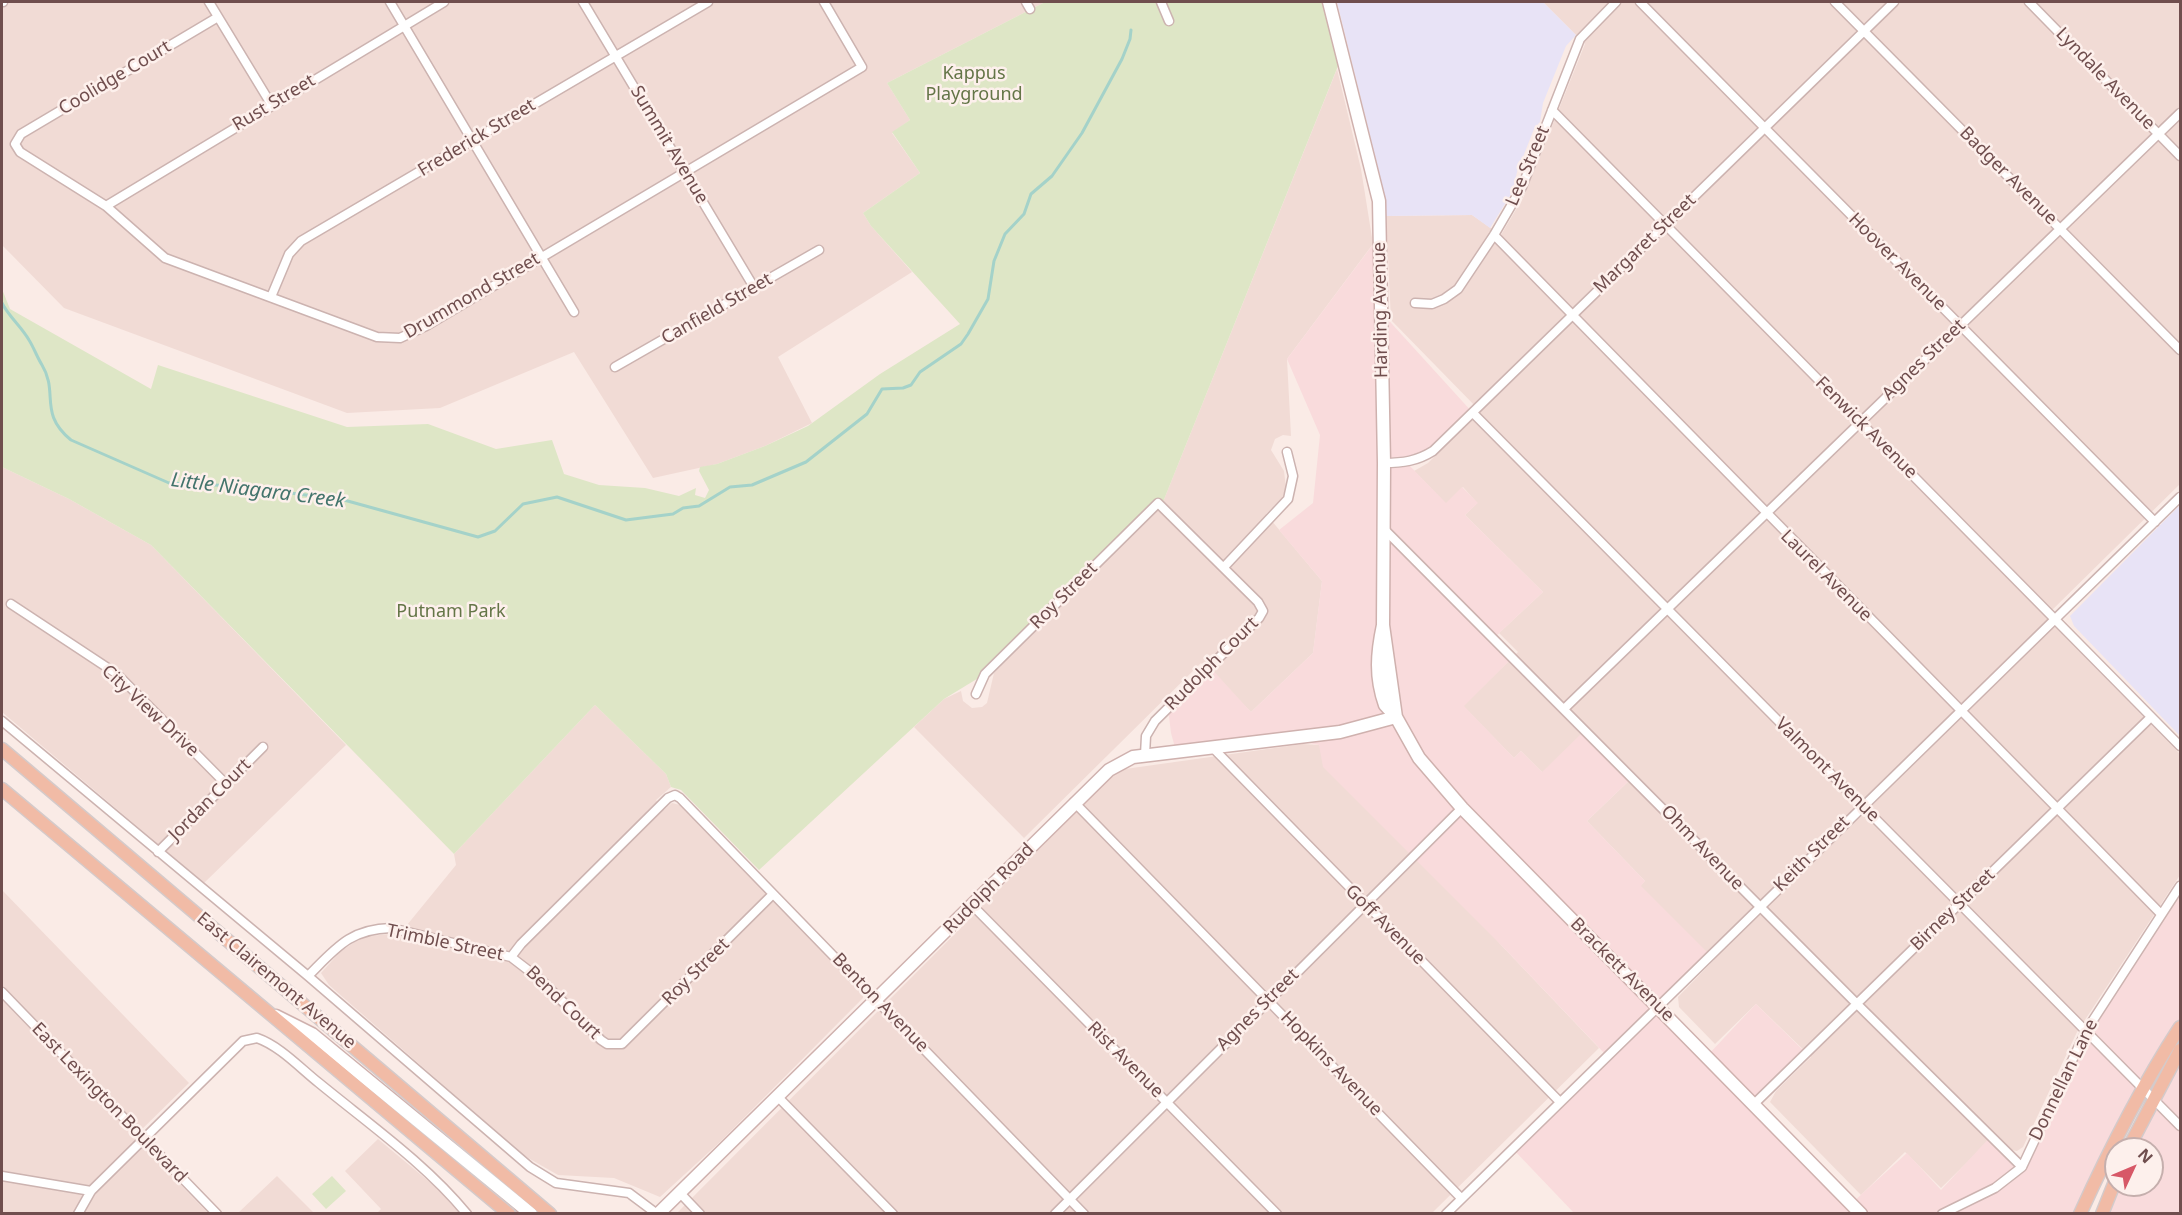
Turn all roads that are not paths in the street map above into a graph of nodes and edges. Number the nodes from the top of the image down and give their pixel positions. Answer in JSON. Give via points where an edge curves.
{"nodes":[{"id":1,"x":209,"y":2,"type":"edge"},
{"id":2,"x":390,"y":2,"type":"edge"},
{"id":3,"x":444,"y":2,"type":"edge"},
{"id":4,"x":583,"y":2,"type":"edge"},
{"id":5,"x":708,"y":2,"type":"edge"},
{"id":6,"x":824,"y":2,"type":"edge"},
{"id":7,"x":1161,"y":2,"type":"edge"},
{"id":8,"x":1329,"y":2,"type":"edge"},
{"id":9,"x":1616,"y":2,"type":"edge"},
{"id":10,"x":1640,"y":2,"type":"edge"},
{"id":11,"x":1835,"y":2,"type":"edge"},
{"id":12,"x":1894,"y":2,"type":"edge"},
{"id":13,"x":2029,"y":2,"type":"edge"},
{"id":14,"x":218,"y":17,"type":"junction"},
{"id":15,"x":1169,"y":21,"type":"dead end"},
{"id":16,"x":404,"y":25,"type":"junction"},
{"id":17,"x":1864,"y":31,"type":"junction"},
{"id":18,"x":616,"y":56,"type":"junction"},
{"id":19,"x":271,"y":104,"type":"junction"},
{"id":20,"x":1552,"y":110,"type":"junction"},
{"id":21,"x":2181,"y":113,"type":"edge"},
{"id":22,"x":1765,"y":128,"type":"junction"},
{"id":23,"x":2159,"y":134,"type":"junction"},
{"id":24,"x":473,"y":140,"type":"junction"},
{"id":25,"x":15,"y":144,"type":"joint"},
{"id":26,"x":2181,"y":156,"type":"edge"},
{"id":27,"x":684,"y":171,"type":"junction"},
{"id":28,"x":106,"y":206,"type":"junction"},
{"id":29,"x":1666,"y":224,"type":"junction"},
{"id":30,"x":2060,"y":228,"type":"junction"},
{"id":31,"x":1494,"y":235,"type":"junction"},
{"id":32,"x":819,"y":250,"type":"dead end"},
{"id":33,"x":541,"y":256,"type":"junction"},
{"id":34,"x":755,"y":289,"type":"junction"},
{"id":35,"x":271,"y":297,"type":"junction"},
{"id":36,"x":1415,"y":303,"type":"dead end"},
{"id":37,"x":573,"y":312,"type":"dead end"},
{"id":38,"x":1571,"y":316,"type":"junction"},
{"id":39,"x":1960,"y":326,"type":"junction"},
{"id":40,"x":2181,"y":350,"type":"edge"},
{"id":41,"x":615,"y":368,"type":"dead end"},
{"id":42,"x":1473,"y":413,"type":"junction"},
{"id":43,"x":1861,"y":422,"type":"junction"},
{"id":44,"x":1287,"y":452,"type":"dead end"},
{"id":45,"x":1384,"y":463,"type":"junction"},
{"id":46,"x":2181,"y":497,"type":"edge"},
{"id":47,"x":1158,"y":503,"type":"joint"},
{"id":48,"x":1764,"y":514,"type":"junction"},
{"id":49,"x":2155,"y":522,"type":"junction"},
{"id":50,"x":1383,"y":528,"type":"junction"},
{"id":51,"x":1224,"y":567,"type":"junction"},
{"id":52,"x":10,"y":603,"type":"dead end"},
{"id":53,"x":1667,"y":609,"type":"junction"},
{"id":54,"x":2055,"y":619,"type":"junction"},
{"id":55,"x":976,"y":694,"type":"dead end"},
{"id":56,"x":1565,"y":708,"type":"junction"},
{"id":57,"x":1959,"y":710,"type":"junction"},
{"id":58,"x":1396,"y":717,"type":"junction"},
{"id":59,"x":2151,"y":717,"type":"junction"},
{"id":60,"x":2,"y":721,"type":"edge"},
{"id":61,"x":2181,"y":746,"type":"edge"},
{"id":62,"x":263,"y":747,"type":"dead end"},
{"id":63,"x":1212,"y":747,"type":"junction"},
{"id":64,"x":2,"y":749,"type":"edge"},
{"id":65,"x":1145,"y":755,"type":"junction"},
{"id":66,"x":226,"y":783,"type":"junction"},
{"id":67,"x":2,"y":789,"type":"edge"},
{"id":68,"x":675,"y":795,"type":"joint"},
{"id":69,"x":1074,"y":802,"type":"junction"},
{"id":70,"x":1862,"y":805,"type":"junction"},
{"id":71,"x":1462,"y":808,"type":"junction"},
{"id":72,"x":2057,"y":809,"type":"junction"},
{"id":73,"x":158,"y":852,"type":"junction"},
{"id":74,"x":2181,"y":886,"type":"edge"},
{"id":75,"x":773,"y":894,"type":"junction"},
{"id":76,"x":1959,"y":903,"type":"junction"},
{"id":77,"x":1364,"y":905,"type":"junction"},
{"id":78,"x":973,"y":906,"type":"junction"},
{"id":79,"x":1760,"y":907,"type":"junction"},
{"id":80,"x":2161,"y":914,"type":"junction"},
{"id":81,"x":512,"y":957,"type":"junction"},
{"id":82,"x":308,"y":976,"type":"junction"},
{"id":83,"x":2,"y":992,"type":"edge"},
{"id":84,"x":876,"y":1000,"type":"junction"},
{"id":85,"x":1268,"y":1000,"type":"junction"},
{"id":86,"x":1857,"y":1004,"type":"junction"},
{"id":87,"x":1658,"y":1006,"type":"junction"},
{"id":88,"x":276,"y":1016,"type":"junction"},
{"id":89,"x":2181,"y":1027,"type":"edge"},
{"id":90,"x":2086,"y":1030,"type":"junction"},
{"id":91,"x":615,"y":1045,"type":"joint"},
{"id":92,"x":2181,"y":1050,"type":"edge"},
{"id":93,"x":2142,"y":1087,"type":"junction"},
{"id":94,"x":778,"y":1098,"type":"junction"},
{"id":95,"x":2153,"y":1098,"type":"junction"},
{"id":96,"x":1559,"y":1101,"type":"junction"},
{"id":97,"x":1167,"y":1103,"type":"junction"},
{"id":98,"x":1754,"y":1104,"type":"junction"},
{"id":99,"x":2181,"y":1126,"type":"edge"},
{"id":100,"x":2134,"y":1137,"type":"edge"},
{"id":101,"x":145,"y":1139,"type":"junction"},
{"id":102,"x":2022,"y":1167,"type":"junction"},
{"id":103,"x":2,"y":1176,"type":"edge"},
{"id":104,"x":91,"y":1191,"type":"junction"},
{"id":105,"x":680,"y":1193,"type":"junction"},
{"id":106,"x":2109,"y":1197,"type":"edge"},
{"id":107,"x":1461,"y":1198,"type":"junction"},
{"id":108,"x":1070,"y":1199,"type":"junction"},
{"id":109,"x":78,"y":1214,"type":"edge"},
{"id":110,"x":217,"y":1214,"type":"edge"},
{"id":111,"x":467,"y":1214,"type":"edge"},
{"id":112,"x":509,"y":1214,"type":"edge"},
{"id":113,"x":531,"y":1214,"type":"edge"},
{"id":114,"x":550,"y":1214,"type":"edge"},
{"id":115,"x":657,"y":1214,"type":"edge"},
{"id":116,"x":700,"y":1214,"type":"edge"},
{"id":117,"x":893,"y":1214,"type":"edge"},
{"id":118,"x":1056,"y":1214,"type":"edge"},
{"id":119,"x":1084,"y":1214,"type":"edge"},
{"id":120,"x":1277,"y":1214,"type":"edge"},
{"id":121,"x":1446,"y":1214,"type":"edge"},
{"id":122,"x":1861,"y":1214,"type":"edge"},
{"id":123,"x":1942,"y":1214,"type":"edge"},
{"id":124,"x":2080,"y":1214,"type":"edge"},
{"id":125,"x":2102,"y":1214,"type":"edge"}],
"edges":[{"from":1,"to":14,"type":"street"},
{"from":2,"to":16,"type":"street"},
{"from":3,"to":16,"type":"street","name":"Rust Street"},
{"from":4,"to":18,"type":"street","name":"Summit Avenue"},
{"from":5,"to":18,"type":"street","name":"Frederick Street"},
{"from":6,"to":27,"type":"street","name":"Drummond Street","via":[[862,68]]},
{"from":7,"to":15,"type":"street"},
{"from":8,"to":45,"type":"main road","name":"Harding Avenue","via":[[1379,201]]},
{"from":9,"to":20,"type":"street","name":"Lee Street","via":[[1580,39]]},
{"from":10,"to":22,"type":"street","name":"Hoover Avenue"},
{"from":11,"to":17,"type":"street","name":"Badger Avenue"},
{"from":12,"to":17,"type":"street","name":"Margaret Street"},
{"from":13,"to":23,"type":"street","name":"Lyndale Avenue"},
{"from":14,"to":19,"type":"street"},
{"from":14,"to":25,"type":"street","name":"Coolidge Court","via":[[21,134]]},
{"from":16,"to":19,"type":"street","name":"Rust Street"},
{"from":16,"to":24,"type":"street"},
{"from":17,"to":22,"type":"street","name":"Margaret Street"},
{"from":17,"to":30,"type":"street","name":"Badger Avenue"},
{"from":18,"to":24,"type":"street","name":"Frederick Street"},
{"from":18,"to":27,"type":"street","name":"Summit Avenue"},
{"from":19,"to":28,"type":"street","name":"Rust Street"},
{"from":20,"to":29,"type":"street","name":"Fenwick Avenue"},
{"from":20,"to":31,"type":"street","name":"Lee Street","via":[[1522,187]]},
{"from":21,"to":23,"type":"street","name":"Agnes Street"},
{"from":22,"to":29,"type":"street","name":"Margaret Street"},
{"from":22,"to":39,"type":"street","name":"Hoover Avenue"},
{"from":23,"to":26,"type":"street","name":"Lyndale Avenue"},
{"from":23,"to":30,"type":"street","name":"Agnes Street"},
{"from":24,"to":33,"type":"street"},
{"from":24,"to":35,"type":"street","name":"Frederick Street","via":[[302,241],[289,254]]},
{"from":25,"to":28,"type":"street","name":"Drummond Street","via":[[20,152]]},
{"from":27,"to":33,"type":"street","name":"Drummond Street"},
{"from":27,"to":34,"type":"street","name":"Summit Avenue"},
{"from":28,"to":35,"type":"street","name":"Drummond Street","via":[[165,258]]},
{"from":29,"to":38,"type":"street","name":"Margaret Street"},
{"from":29,"to":43,"type":"street","name":"Fenwick Avenue"},
{"from":30,"to":39,"type":"street","name":"Agnes Street"},
{"from":30,"to":40,"type":"street","name":"Badger Avenue"},
{"from":31,"to":36,"type":"street","name":"Lee Street","via":[[1458,289],[1432,304]]},
{"from":31,"to":38,"type":"street","name":"Laurel Avenue"},
{"from":32,"to":34,"type":"street","name":"Canfield Street"},
{"from":33,"to":35,"type":"street","name":"Drummond Street","via":[[400,338],[377,338]]},
{"from":33,"to":37,"type":"street"},
{"from":34,"to":41,"type":"street","name":"Canfield Street"},
{"from":38,"to":42,"type":"street","name":"Margaret Street"},
{"from":38,"to":48,"type":"street","name":"Laurel Avenue"},
{"from":39,"to":43,"type":"street","name":"Agnes Street"},
{"from":39,"to":49,"type":"street","name":"Hoover Avenue"},
{"from":42,"to":45,"type":"street","name":"Margaret Street","via":[[1421,459]]},
{"from":42,"to":53,"type":"street","name":"Valmont Avenue"},
{"from":43,"to":48,"type":"street","name":"Agnes Street"},
{"from":43,"to":54,"type":"street","name":"Fenwick Avenue"},
{"from":44,"to":51,"type":"street","via":[[1293,476],[1288,499]]},
{"from":45,"to":50,"type":"main road","name":"Harding Avenue"},
{"from":46,"to":49,"type":"street","name":"Keith Street"},
{"from":47,"to":51,"type":"street","name":"Rudolph Court"},
{"from":47,"to":55,"type":"street","name":"Roy Street","via":[[985,674]]},
{"from":48,"to":53,"type":"street","name":"Agnes Street"},
{"from":48,"to":57,"type":"street","name":"Laurel Avenue"},
{"from":49,"to":54,"type":"street","name":"Keith Street"},
{"from":50,"to":56,"type":"street","name":"Ohm Avenue"},
{"from":50,"to":58,"type":"main road","name":"Harding Avenue","via":[[1383,626]]},
{"from":51,"to":65,"type":"street","name":"Rudolph Court","via":[[1263,611],[1155,721],[1146,735]]},
{"from":52,"to":66,"type":"street","name":"City View Drive","via":[[117,674]]},
{"from":53,"to":56,"type":"street","name":"Agnes Street"},
{"from":53,"to":70,"type":"street","name":"Valmont Avenue"},
{"from":54,"to":57,"type":"street","name":"Keith Street"},
{"from":54,"to":59,"type":"street","name":"Fenwick Avenue"},
{"from":56,"to":79,"type":"street","name":"Ohm Avenue"},
{"from":57,"to":70,"type":"street","name":"Keith Street"},
{"from":57,"to":72,"type":"street","name":"Laurel Avenue"},
{"from":58,"to":63,"type":"main road","name":"Rudolph Road","via":[[1340,732]]},
{"from":58,"to":71,"type":"main road","name":"Brackett Avenue","via":[[1419,758]]},
{"from":59,"to":61,"type":"street","name":"Fenwick Avenue"},
{"from":59,"to":72,"type":"street","name":"Birney Street"},
{"from":60,"to":73,"type":"street"},
{"from":62,"to":66,"type":"street","name":"Jordan Court"},
{"from":63,"to":65,"type":"main road","name":"Rudolph Road"},
{"from":63,"to":77,"type":"street","name":"Goff Avenue"},
{"from":64,"to":114,"type":"main road","name":"East Clairemont Avenue"},
{"from":65,"to":69,"type":"main road","name":"Rudolph Road","via":[[1109,770]]},
{"from":66,"to":73,"type":"street","name":"Jordan Court"},
{"from":67,"to":88,"type":"main road","name":"East Clairemont Avenue"},
{"from":68,"to":75,"type":"street","name":"Benton Avenue"},
{"from":68,"to":81,"type":"street","name":"Trimble Street","via":[[520,944]]},
{"from":69,"to":78,"type":"main road","name":"Rudolph Road"},
{"from":69,"to":85,"type":"street","name":"Hopkins Avenue"},
{"from":70,"to":76,"type":"street","name":"Valmont Avenue"},
{"from":70,"to":79,"type":"street","name":"Keith Street"},
{"from":71,"to":77,"type":"street","name":"Agnes Street"},
{"from":71,"to":87,"type":"main road","name":"Brackett Avenue"},
{"from":72,"to":76,"type":"street","name":"Birney Street"},
{"from":72,"to":80,"type":"street","name":"Laurel Avenue"},
{"from":73,"to":82,"type":"street"},
{"from":74,"to":80,"type":"street","name":"Donnellan Lane"},
{"from":75,"to":84,"type":"street","name":"Benton Avenue"},
{"from":75,"to":91,"type":"street","name":"Roy Street","via":[[628,1040]]},
{"from":76,"to":86,"type":"street","name":"Birney Street"},
{"from":76,"to":90,"type":"street","name":"Valmont Avenue"},
{"from":77,"to":85,"type":"street","name":"Agnes Street"},
{"from":77,"to":96,"type":"street","name":"Goff Avenue"},
{"from":78,"to":84,"type":"main road","name":"Rudolph Road"},
{"from":78,"to":97,"type":"street","name":"Rist Avenue"},
{"from":79,"to":86,"type":"street","name":"Ohm Avenue"},
{"from":79,"to":87,"type":"street","name":"Keith Street"},
{"from":80,"to":90,"type":"street","name":"Donnellan Lane"},
{"from":81,"to":82,"type":"street","name":"Trimble Street","via":[[379,928],[347,938]]},
{"from":81,"to":91,"type":"street","name":"Bend Court","via":[[601,1040]]},
{"from":82,"to":115,"type":"street","via":[[541,1175],[568,1185],[629,1193]]},
{"from":83,"to":101,"type":"street","name":"East Lexington Boulevard"},
{"from":84,"to":94,"type":"main road","name":"Rudolph Road"},
{"from":84,"to":108,"type":"street","name":"Benton Avenue"},
{"from":85,"to":97,"type":"street","name":"Agnes Street"},
{"from":85,"to":107,"type":"street","name":"Hopkins Avenue"},
{"from":86,"to":98,"type":"street","name":"Birney Street"},
{"from":86,"to":102,"type":"street","name":"Ohm Avenue"},
{"from":87,"to":96,"type":"street","name":"Keith Street"},
{"from":87,"to":98,"type":"main road","name":"Brackett Avenue"},
{"from":88,"to":112,"type":"main road","name":"East Clairemont Avenue"},
{"from":88,"to":113,"type":"main road","via":[[312,1034]]},
{"from":89,"to":93,"type":"main road"},
{"from":90,"to":93,"type":"street","name":"Valmont Avenue"},
{"from":90,"to":102,"type":"street","name":"Donnellan Lane"},
{"from":92,"to":95,"type":"main road"},
{"from":93,"to":95,"type":"street","name":"Valmont Avenue"},
{"from":93,"to":124,"type":"main road"},
{"from":94,"to":105,"type":"main road","name":"Rudolph Road"},
{"from":94,"to":117,"type":"street"},
{"from":95,"to":99,"type":"street","name":"Valmont Avenue"},
{"from":95,"to":100,"type":"main road"},
{"from":96,"to":107,"type":"street","name":"Keith Street"},
{"from":97,"to":108,"type":"street","name":"Agnes Street"},
{"from":97,"to":120,"type":"street","name":"Rist Avenue"},
{"from":98,"to":122,"type":"main road","name":"Brackett Avenue"},
{"from":101,"to":104,"type":"street"},
{"from":101,"to":110,"type":"street","name":"East Lexington Boulevard"},
{"from":101,"to":111,"type":"street","via":[[243,1041],[257,1038],[273,1045],[430,1176]]},
{"from":102,"to":123,"type":"street","name":"Donnellan Lane","via":[[1995,1188]]},
{"from":103,"to":104,"type":"street"},
{"from":104,"to":109,"type":"street"},
{"from":105,"to":115,"type":"main road","name":"Rudolph Road"},
{"from":105,"to":116,"type":"street"},
{"from":106,"to":125,"type":"main road"},
{"from":107,"to":121,"type":"street","name":"Keith Street"},
{"from":108,"to":118,"type":"street","name":"Agnes Street"},
{"from":108,"to":119,"type":"street","name":"Benton Avenue"}]}
